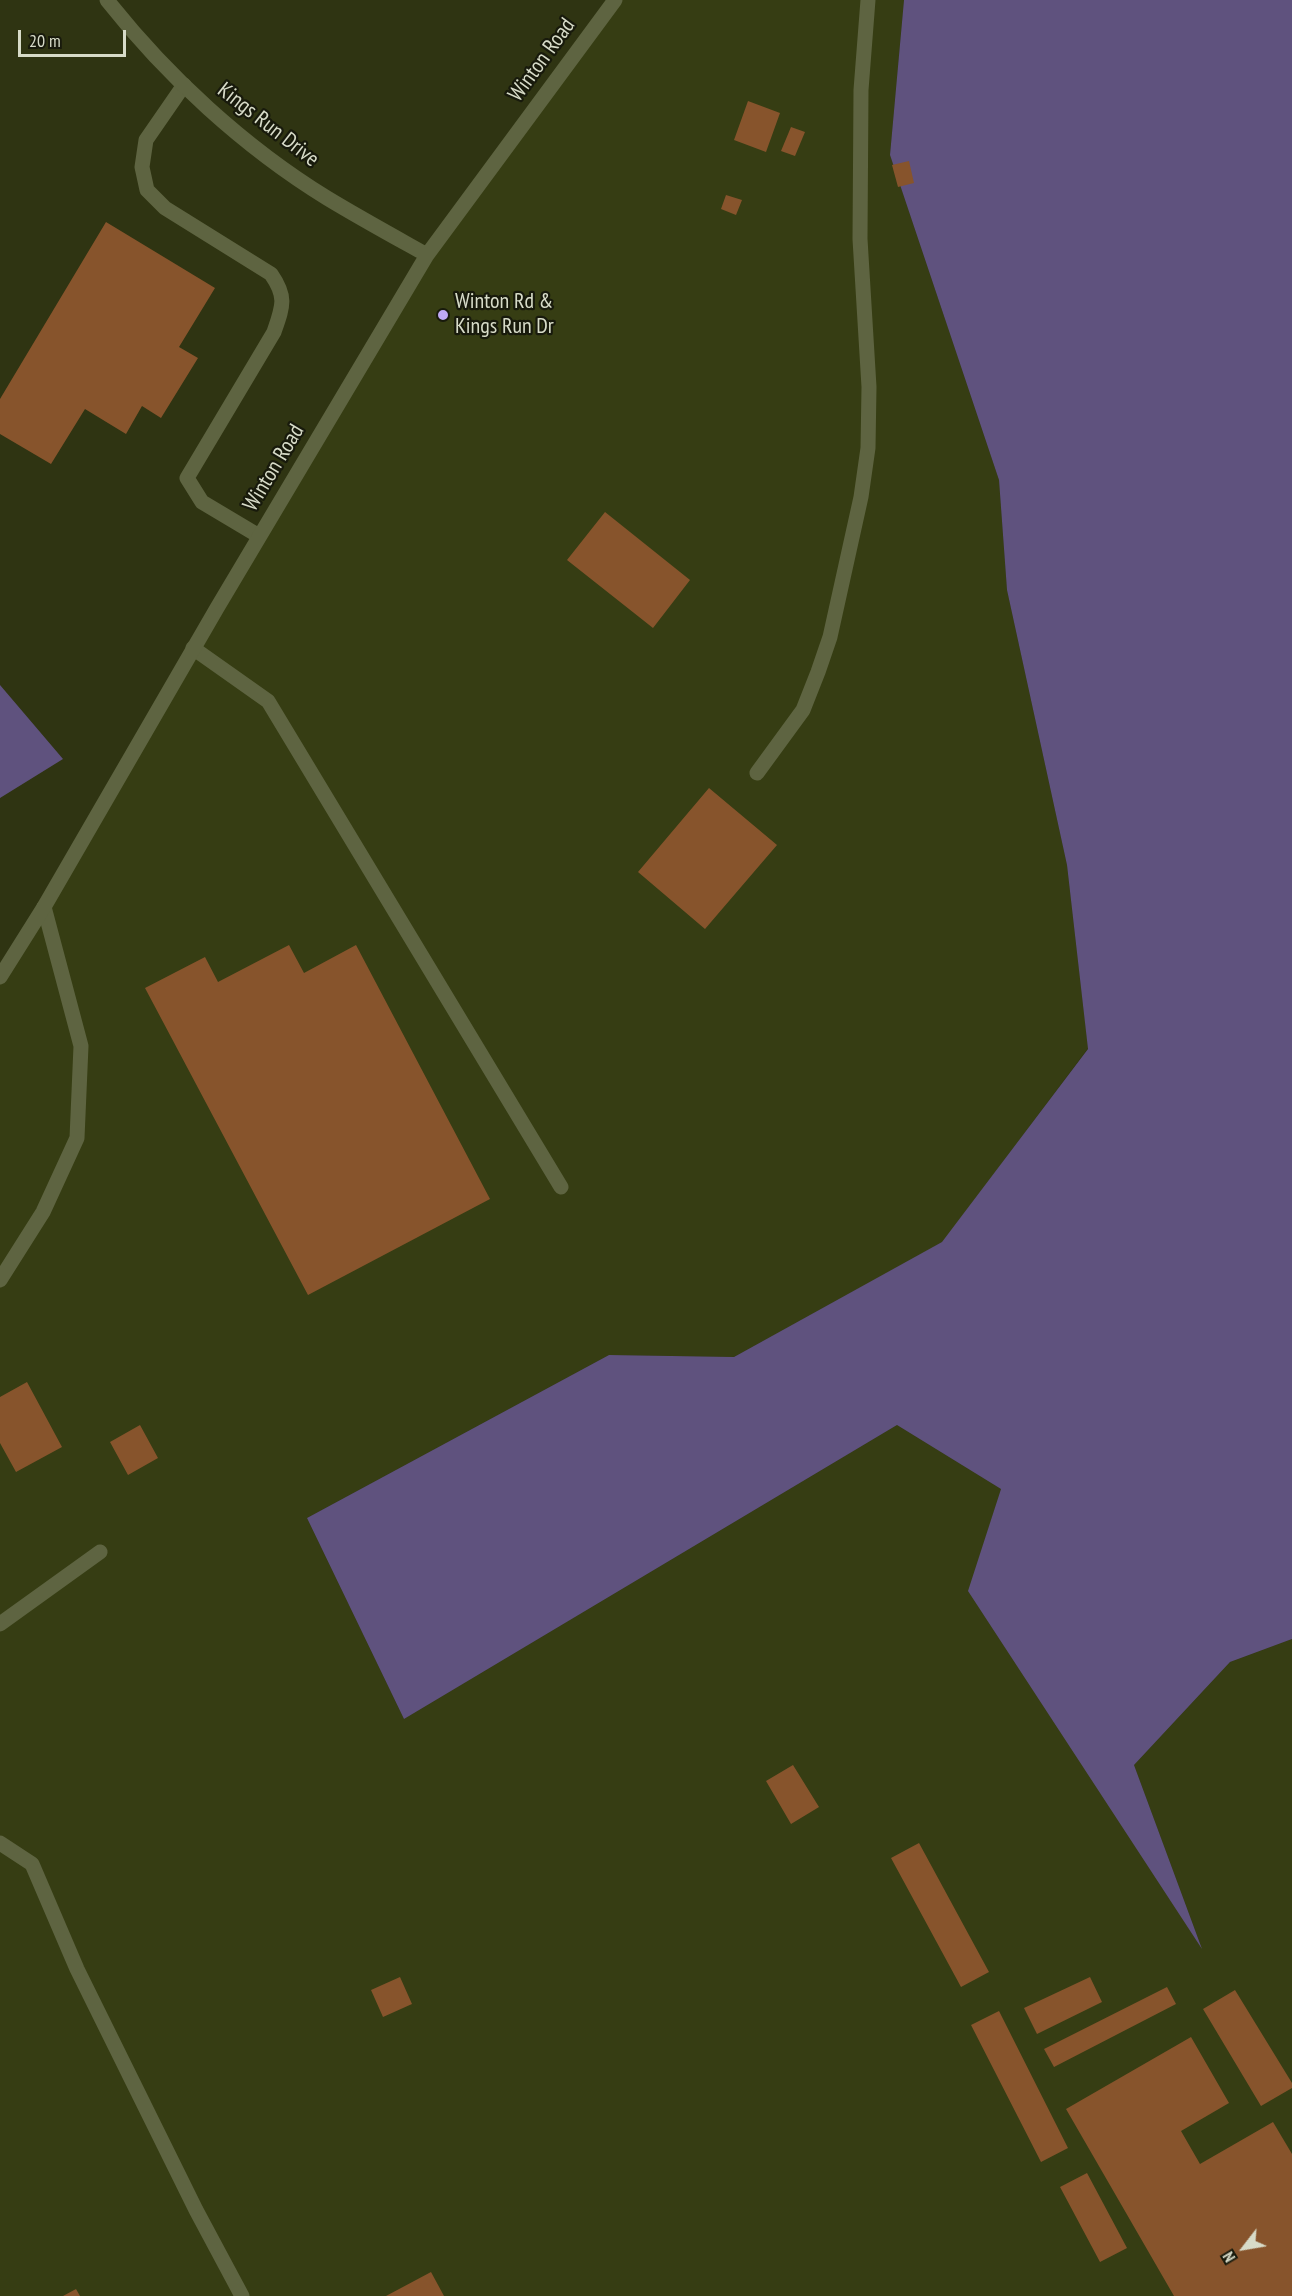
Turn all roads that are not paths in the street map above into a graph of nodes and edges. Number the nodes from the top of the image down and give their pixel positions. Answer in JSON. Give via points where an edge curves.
{"nodes":[{"id":1,"x":107,"y":0,"type":"edge"},
{"id":2,"x":615,"y":0,"type":"edge"},
{"id":3,"x":868,"y":0,"type":"edge"},
{"id":4,"x":184,"y":85,"type":"junction"},
{"id":5,"x":426,"y":255,"type":"junction"},
{"id":6,"x":259,"y":536,"type":"junction"},
{"id":7,"x":193,"y":648,"type":"junction"},
{"id":8,"x":757,"y":773,"type":"dead end"},
{"id":9,"x":44,"y":907,"type":"junction"},
{"id":10,"x":0,"y":977,"type":"edge"},
{"id":11,"x":561,"y":1187,"type":"dead end"},
{"id":12,"x":0,"y":1280,"type":"edge"},
{"id":13,"x":100,"y":1552,"type":"dead end"},
{"id":14,"x":0,"y":1624,"type":"edge"},
{"id":15,"x":0,"y":1843,"type":"edge"},
{"id":16,"x":242,"y":2296,"type":"edge"}],
"edges":[{"from":1,"to":4,"type":"main road","name":"Kings Run Drive"},
{"from":2,"to":5,"type":"main road","name":"Winton Road"},
{"from":3,"to":8,"type":"main road","via":[[861,90],[860,239],[869,387],[867,458],[830,637],[818,672],[803,710]]},
{"from":4,"to":5,"type":"main road","name":"Kings Run Drive","via":[[258,149],[316,190]]},
{"from":4,"to":6,"type":"main road","via":[[146,140],[142,167],[147,190],[165,208],[272,274],[282,290],[282,309],[274,332],[187,478],[202,502]]},
{"from":5,"to":6,"type":"main road","name":"Winton Road"},
{"from":6,"to":7,"type":"main road","name":"Winton Road"},
{"from":7,"to":9,"type":"main road","name":"Winton Road"},
{"from":7,"to":11,"type":"main road","via":[[268,701]]},
{"from":9,"to":10,"type":"main road","name":"Winton Road"},
{"from":9,"to":12,"type":"main road","via":[[81,1046],[77,1138],[43,1212]]},
{"from":13,"to":14,"type":"main road"},
{"from":15,"to":16,"type":"main road","via":[[32,1864],[77,1969]]}]}
